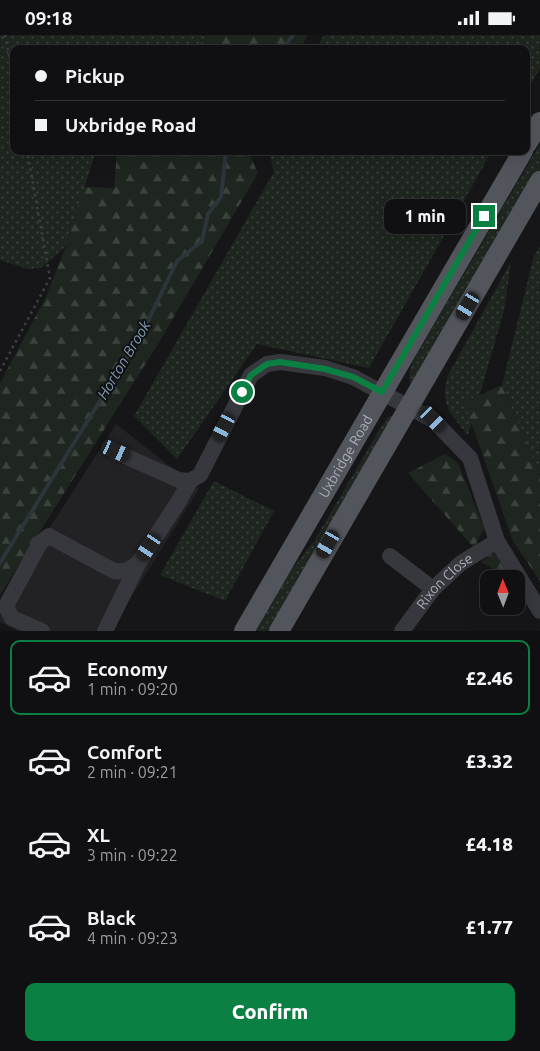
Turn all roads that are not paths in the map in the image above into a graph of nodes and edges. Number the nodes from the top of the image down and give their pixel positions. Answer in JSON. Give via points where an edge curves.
{"nodes":[{"id":1,"x":540,"y":122,"type":"edge"},
{"id":2,"x":530,"y":138,"type":"edge"},
{"id":3,"x":520,"y":155,"type":"edge"},
{"id":4,"x":540,"y":181,"type":"edge"},
{"id":5,"x":382,"y":392,"type":"junction"},
{"id":6,"x":408,"y":406,"type":"junction"},
{"id":7,"x":116,"y":451,"type":"dead end"},
{"id":8,"x":190,"y":481,"type":"junction"},
{"id":9,"x":497,"y":541,"type":"junction"},
{"id":10,"x":390,"y":556,"type":"dead end"},
{"id":11,"x":139,"y":562,"type":"junction"},
{"id":12,"x":434,"y":589,"type":"junction"},
{"id":13,"x":540,"y":611,"type":"edge"},
{"id":14,"x":42,"y":631,"type":"edge"},
{"id":15,"x":104,"y":631,"type":"edge"},
{"id":16,"x":244,"y":631,"type":"edge"},
{"id":17,"x":279,"y":631,"type":"edge"},
{"id":18,"x":402,"y":631,"type":"edge"}],
"edges":[{"from":1,"to":2,"type":"main road"},
{"from":3,"to":5,"type":"main road","name":"Uxbridge Road"},
{"from":4,"to":6,"type":"main road","name":"Uxbridge Road"},
{"from":5,"to":6,"type":"street"},
{"from":5,"to":8,"type":"street","via":[[353,377],[325,369],[280,362],[267,364],[251,375],[200,475]]},
{"from":5,"to":16,"type":"main road","name":"Uxbridge Road"},
{"from":6,"to":9,"type":"street","via":[[433,419],[470,458]]},
{"from":6,"to":17,"type":"main road","name":"Uxbridge Road"},
{"from":7,"to":8,"type":"street","via":[[180,480]]},
{"from":8,"to":11,"type":"street"},
{"from":9,"to":12,"type":"street","name":"Rixon Close","via":[[461,563]]},
{"from":9,"to":13,"type":"street"},
{"from":10,"to":12,"type":"street"},
{"from":11,"to":14,"type":"street","via":[[124,572],[114,571],[49,536],[40,543],[6,606],[12,617]]},
{"from":11,"to":15,"type":"street"},
{"from":12,"to":18,"type":"street","name":"Rixon Close"}]}
